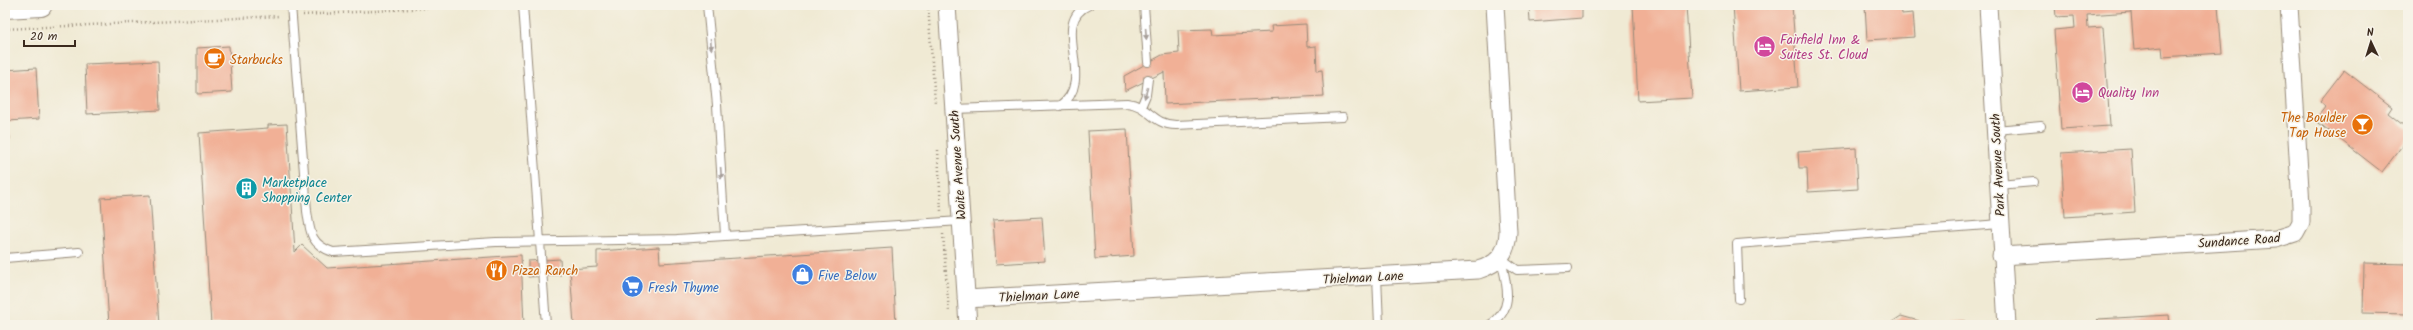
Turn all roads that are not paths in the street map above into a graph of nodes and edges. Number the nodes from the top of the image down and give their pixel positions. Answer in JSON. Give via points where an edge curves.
{"nodes":[{"id":1,"x":41,"y":5,"type":"edge"},
{"id":2,"x":291,"y":5,"type":"edge"},
{"id":3,"x":523,"y":5,"type":"edge"},
{"id":4,"x":707,"y":5,"type":"edge"},
{"id":5,"x":947,"y":5,"type":"edge"},
{"id":6,"x":1089,"y":5,"type":"edge"},
{"id":7,"x":1144,"y":5,"type":"edge"},
{"id":8,"x":1495,"y":5,"type":"edge"},
{"id":9,"x":1988,"y":5,"type":"edge"},
{"id":10,"x":2289,"y":5,"type":"edge"},
{"id":11,"x":5,"y":7,"type":"edge"},
{"id":12,"x":1148,"y":62,"type":"dead end"},
{"id":13,"x":1148,"y":79,"type":"dead end"},
{"id":14,"x":1059,"y":106,"type":"junction"},
{"id":15,"x":1141,"y":107,"type":"junction"},
{"id":16,"x":954,"y":109,"type":"junction"},
{"id":17,"x":1343,"y":117,"type":"dead end"},
{"id":18,"x":2041,"y":126,"type":"dead end"},
{"id":19,"x":1995,"y":130,"type":"junction"},
{"id":20,"x":2034,"y":182,"type":"dead end"},
{"id":21,"x":1998,"y":185,"type":"junction"},
{"id":22,"x":961,"y":221,"type":"junction"},
{"id":23,"x":2000,"y":224,"type":"junction"},
{"id":24,"x":725,"y":235,"type":"junction"},
{"id":25,"x":538,"y":242,"type":"junction"},
{"id":26,"x":79,"y":252,"type":"dead end"},
{"id":27,"x":2001,"y":256,"type":"junction"},
{"id":28,"x":5,"y":258,"type":"edge"},
{"id":29,"x":1501,"y":258,"type":"junction"},
{"id":30,"x":1568,"y":268,"type":"dead end"},
{"id":31,"x":1376,"y":276,"type":"junction"},
{"id":32,"x":966,"y":299,"type":"junction"},
{"id":33,"x":1739,"y":299,"type":"dead end"},
{"id":34,"x":546,"y":325,"type":"edge"},
{"id":35,"x":968,"y":325,"type":"edge"},
{"id":36,"x":1379,"y":325,"type":"edge"},
{"id":37,"x":1490,"y":325,"type":"edge"},
{"id":38,"x":2007,"y":325,"type":"edge"}],
"edges":[{"from":1,"to":11,"type":"highway"},
{"from":2,"to":25,"type":"lane","via":[[309,226],[314,240],[321,248],[333,252],[496,242]]},
{"from":3,"to":25,"type":"lane"},
{"from":4,"to":24,"type":"lane","one_way":true,"via":[[717,105]]},
{"from":5,"to":16,"type":"street","name":"Waite Avenue South"},
{"from":6,"to":14,"type":"lane","via":[[1074,19],[1072,36],[1076,83],[1071,97]]},
{"from":7,"to":12,"type":"lane","one_way":true},
{"from":8,"to":29,"type":"street","via":[[1508,232],[1508,245]]},
{"from":9,"to":19,"type":"street","name":"Park Avenue South"},
{"from":10,"to":27,"type":"street","name":"Sundance Road","via":[[2301,212],[2301,222],[2295,233],[2276,239]]},
{"from":13,"to":15,"type":"lane","one_way":true},
{"from":14,"to":15,"type":"lane","via":[[1127,103]]},
{"from":14,"to":16,"type":"lane"},
{"from":15,"to":17,"type":"lane","via":[[1160,123],[1167,125]]},
{"from":16,"to":22,"type":"street","name":"Waite Avenue South"},
{"from":18,"to":19,"type":"lane"},
{"from":19,"to":21,"type":"street","name":"Park Avenue South"},
{"from":20,"to":21,"type":"lane"},
{"from":21,"to":23,"type":"street","name":"Park Avenue South"},
{"from":22,"to":24,"type":"lane"},
{"from":22,"to":32,"type":"street","name":"Waite Avenue South"},
{"from":23,"to":27,"type":"street","name":"Park Avenue South"},
{"from":23,"to":33,"type":"lane","via":[[1737,244]]},
{"from":24,"to":25,"type":"lane"},
{"from":25,"to":34,"type":"lane"},
{"from":26,"to":28,"type":"lane"},
{"from":27,"to":38,"type":"street","name":"Park Avenue South"},
{"from":29,"to":30,"type":"lane","via":[[1517,270]]},
{"from":29,"to":31,"type":"street","name":"Thielman Lane","via":[[1492,266],[1478,270]]},
{"from":29,"to":37,"type":"lane","via":[[1507,290],[1506,308],[1500,319]]},
{"from":31,"to":32,"type":"street","name":"Thielman Lane"},
{"from":31,"to":36,"type":"lane"},
{"from":32,"to":35,"type":"street","name":"Waite Avenue South"}]}
